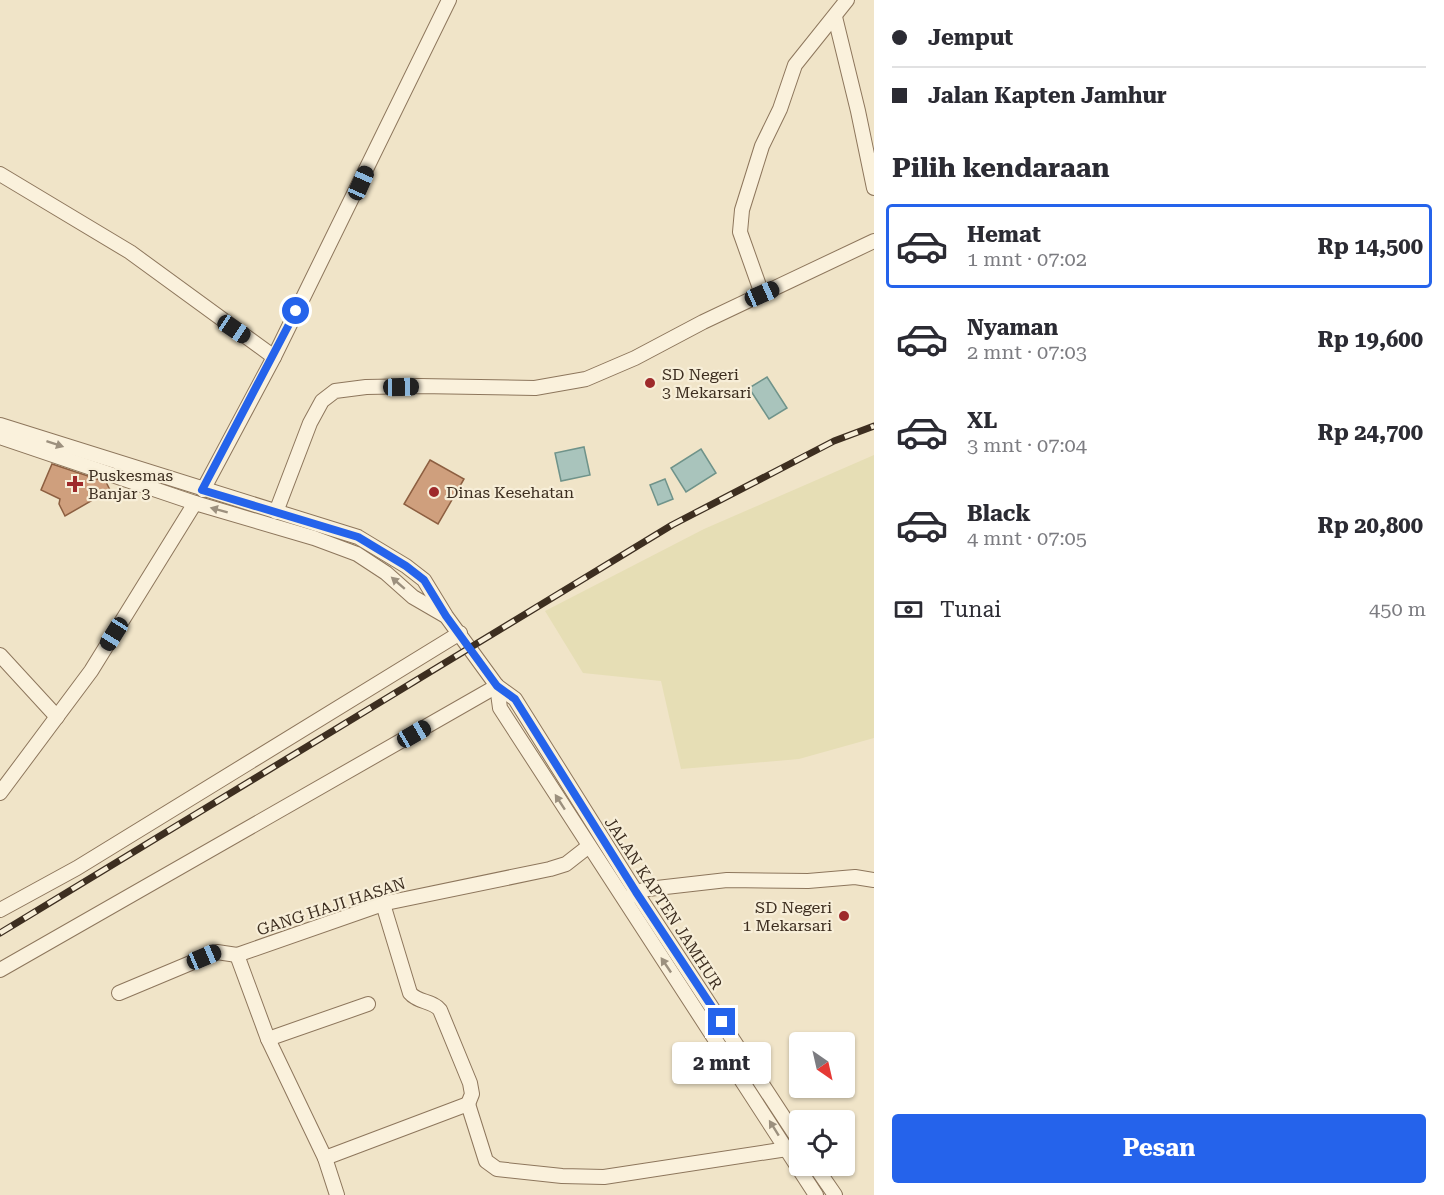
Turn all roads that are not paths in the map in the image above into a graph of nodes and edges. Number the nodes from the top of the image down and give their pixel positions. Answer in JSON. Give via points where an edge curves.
{"nodes":[{"id":1,"x":449,"y":0,"type":"edge"},
{"id":2,"x":847,"y":0,"type":"edge"},
{"id":3,"x":835,"y":17,"type":"junction"},
{"id":4,"x":0,"y":174,"type":"edge"},
{"id":5,"x":874,"y":188,"type":"edge"},
{"id":6,"x":874,"y":241,"type":"edge"},
{"id":7,"x":762,"y":294,"type":"junction"},
{"id":8,"x":274,"y":357,"type":"junction"},
{"id":9,"x":0,"y":424,"type":"edge"},
{"id":10,"x":0,"y":437,"type":"edge"},
{"id":11,"x":202,"y":490,"type":"junction"},
{"id":12,"x":195,"y":503,"type":"junction"},
{"id":13,"x":276,"y":512,"type":"junction"},
{"id":14,"x":446,"y":616,"type":"junction"},
{"id":15,"x":460,"y":633,"type":"junction"},
{"id":16,"x":0,"y":655,"type":"edge"},
{"id":17,"x":497,"y":686,"type":"junction"},
{"id":18,"x":57,"y":717,"type":"junction"},
{"id":19,"x":560,"y":768,"type":"junction"},
{"id":20,"x":545,"y":778,"type":"junction"},
{"id":21,"x":0,"y":793,"type":"edge"},
{"id":22,"x":589,"y":846,"type":"junction"},
{"id":23,"x":874,"y":880,"type":"edge"},
{"id":24,"x":636,"y":892,"type":"junction"},
{"id":25,"x":625,"y":901,"type":"junction"},
{"id":26,"x":383,"y":904,"type":"junction"},
{"id":27,"x":0,"y":910,"type":"edge"},
{"id":28,"x":237,"y":955,"type":"junction"},
{"id":29,"x":0,"y":970,"type":"edge"},
{"id":30,"x":119,"y":993,"type":"dead end"},
{"id":31,"x":368,"y":1004,"type":"dead end"},
{"id":32,"x":268,"y":1039,"type":"junction"},
{"id":33,"x":741,"y":1063,"type":"junction"},
{"id":34,"x":468,"y":1104,"type":"junction"},
{"id":35,"x":789,"y":1127,"type":"edge"},
{"id":36,"x":787,"y":1149,"type":"junction"},
{"id":37,"x":325,"y":1158,"type":"junction"},
{"id":38,"x":822,"y":1176,"type":"edge"},
{"id":39,"x":337,"y":1195,"type":"edge"},
{"id":40,"x":816,"y":1195,"type":"edge"},
{"id":41,"x":835,"y":1195,"type":"edge"}],
"edges":[{"from":1,"to":8,"type":"street"},
{"from":2,"to":3,"type":"street"},
{"from":3,"to":5,"type":"street"},
{"from":3,"to":7,"type":"street","via":[[795,65],[762,146],[742,210],[740,232]]},
{"from":4,"to":8,"type":"street","via":[[130,252]]},
{"from":6,"to":7,"type":"street"},
{"from":7,"to":13,"type":"street","via":[[586,379],[535,388],[409,386],[335,391],[322,401],[310,423]]},
{"from":8,"to":11,"type":"street"},
{"from":9,"to":11,"type":"street","name":"JALAN KAPTEN JAMHUR","one_way":true},
{"from":10,"to":12,"type":"street","name":"JALAN KAPTEN JAMHUR"},
{"from":11,"to":13,"type":"street","name":"JALAN KAPTEN JAMHUR"},
{"from":14,"to":12,"type":"street","name":"JALAN KAPTEN JAMHUR","one_way":true,"via":[[413,597],[357,554]]},
{"from":12,"to":18,"type":"street","via":[[91,671]]},
{"from":13,"to":14,"type":"street","name":"JALAN KAPTEN JAMHUR","via":[[358,537],[399,561],[424,580]]},
{"from":14,"to":15,"type":"street","name":"JALAN KAPTEN JAMHUR"},
{"from":15,"to":17,"type":"street","name":"JALAN KAPTEN JAMHUR"},
{"from":15,"to":27,"type":"street","via":[[77,868]]},
{"from":16,"to":18,"type":"street"},
{"from":17,"to":19,"type":"street","name":"JALAN KAPTEN JAMHUR","via":[[515,699]]},
{"from":17,"to":20,"type":"street","name":"JALAN KAPTEN JAMHUR","via":[[500,708]]},
{"from":17,"to":29,"type":"street"},
{"from":18,"to":21,"type":"street"},
{"from":19,"to":20,"type":"street"},
{"from":19,"to":24,"type":"street","name":"JALAN KAPTEN JAMHUR"},
{"from":22,"to":20,"type":"street","name":"JALAN KAPTEN JAMHUR","one_way":true},
{"from":22,"to":25,"type":"street","name":"JALAN KAPTEN JAMHUR"},
{"from":22,"to":26,"type":"street","name":"GANG HAJI HASAN","via":[[566,864],[550,869]]},
{"from":23,"to":24,"type":"street","via":[[727,880]]},
{"from":24,"to":25,"type":"street"},
{"from":24,"to":33,"type":"street","name":"JALAN KAPTEN JAMHUR"},
{"from":33,"to":25,"type":"street","name":"JALAN KAPTEN JAMHUR","one_way":true},
{"from":26,"to":28,"type":"street","name":"GANG HAJI HASAN"},
{"from":26,"to":34,"type":"street","via":[[410,993],[440,1010],[470,1083],[472,1094]]},
{"from":28,"to":30,"type":"street","name":"GANG HAJI HASAN","via":[[217,952]]},
{"from":28,"to":32,"type":"street"},
{"from":31,"to":32,"type":"street"},
{"from":32,"to":37,"type":"street"},
{"from":33,"to":35,"type":"street","name":"JALAN KAPTEN JAMHUR"},
{"from":36,"to":33,"type":"street","name":"JALAN KAPTEN JAMHUR","one_way":true},
{"from":34,"to":36,"type":"street","via":[[486,1161],[497,1169],[604,1177]]},
{"from":34,"to":37,"type":"street"},
{"from":36,"to":40,"type":"street","name":"JALAN KAPTEN JAMHUR"},
{"from":37,"to":39,"type":"street"},
{"from":38,"to":41,"type":"street"}]}
